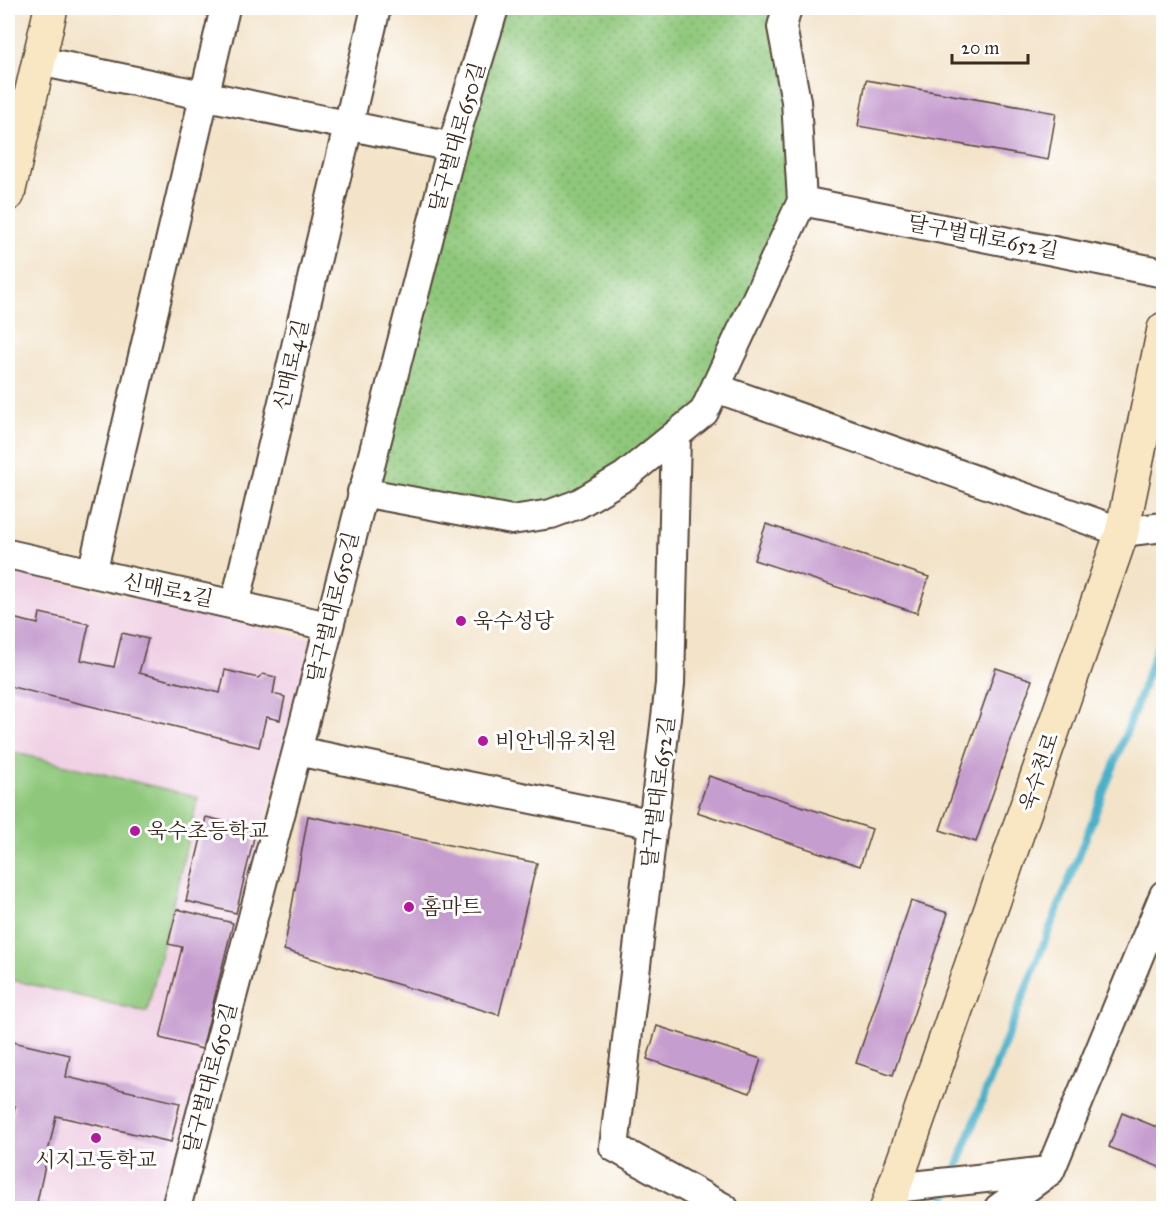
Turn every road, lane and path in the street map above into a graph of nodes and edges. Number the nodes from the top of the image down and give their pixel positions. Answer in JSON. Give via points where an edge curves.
{"nodes":[{"id":1,"x":51,"y":8,"type":"edge"},
{"id":2,"x":225,"y":8,"type":"edge"},
{"id":3,"x":376,"y":8,"type":"edge"},
{"id":4,"x":494,"y":8,"type":"edge"},
{"id":5,"x":786,"y":8,"type":"edge"},
{"id":6,"x":39,"y":61,"type":"junction"},
{"id":7,"x":205,"y":95,"type":"junction"},
{"id":8,"x":348,"y":125,"type":"junction"},
{"id":9,"x":452,"y":147,"type":"junction"},
{"id":10,"x":8,"y":194,"type":"edge"},
{"id":11,"x":802,"y":201,"type":"junction"},
{"id":12,"x":1164,"y":273,"type":"edge"},
{"id":13,"x":1164,"y":329,"type":"edge"},
{"id":14,"x":716,"y":388,"type":"junction"},
{"id":15,"x":676,"y":435,"type":"junction"},
{"id":16,"x":362,"y":492,"type":"junction"},
{"id":17,"x":1164,"y":527,"type":"edge"},
{"id":18,"x":1122,"y":532,"type":"junction"},
{"id":19,"x":8,"y":554,"type":"edge"},
{"id":20,"x":92,"y":573,"type":"junction"},
{"id":21,"x":235,"y":605,"type":"junction"},
{"id":22,"x":328,"y":626,"type":"junction"},
{"id":23,"x":297,"y":751,"type":"junction"},
{"id":24,"x":654,"y":824,"type":"junction"},
{"id":25,"x":1164,"y":895,"type":"edge"},
{"id":26,"x":1050,"y":1171,"type":"junction"},
{"id":27,"x":891,"y":1198,"type":"edge"},
{"id":28,"x":176,"y":1209,"type":"edge"},
{"id":29,"x":724,"y":1209,"type":"edge"},
{"id":30,"x":999,"y":1209,"type":"edge"}],
"edges":[{"from":1,"to":6,"type":"main road"},
{"from":2,"to":7,"type":"street"},
{"from":3,"to":8,"type":"street","name":"신매로4길"},
{"from":4,"to":9,"type":"street","name":"달구벌대로650길"},
{"from":5,"to":11,"type":"street","via":[[782,27],[796,100]]},
{"from":6,"to":7,"type":"street"},
{"from":6,"to":10,"type":"main road"},
{"from":7,"to":8,"type":"street"},
{"from":7,"to":20,"type":"street"},
{"from":8,"to":9,"type":"street"},
{"from":8,"to":21,"type":"street","name":"신매로4길"},
{"from":9,"to":16,"type":"street","name":"달구벌대로650길"},
{"from":11,"to":12,"type":"street","name":"달구벌대로652길"},
{"from":11,"to":14,"type":"street"},
{"from":13,"to":18,"type":"main road","name":"욱수천로"},
{"from":14,"to":15,"type":"street","via":[[704,412]]},
{"from":14,"to":18,"type":"street"},
{"from":15,"to":16,"type":"street","via":[[625,476],[579,504],[551,514],[512,520]]},
{"from":15,"to":24,"type":"street","name":"달구벌대로652길","via":[[670,684]]},
{"from":16,"to":22,"type":"street","name":"달구벌대로650길"},
{"from":17,"to":18,"type":"street"},
{"from":18,"to":27,"type":"main road","name":"욱수천로"},
{"from":19,"to":20,"type":"street","name":"신매로2길"},
{"from":20,"to":21,"type":"street","name":"신매로2길"},
{"from":21,"to":22,"type":"street","name":"신매로2길"},
{"from":22,"to":23,"type":"street","name":"달구벌대로650길"},
{"from":23,"to":24,"type":"street"},
{"from":23,"to":28,"type":"street","name":"달구벌대로650길"},
{"from":24,"to":29,"type":"street","name":"달구벌대로652길","via":[[614,1147]]},
{"from":25,"to":26,"type":"street"},
{"from":26,"to":27,"type":"street"},
{"from":26,"to":30,"type":"street"}]}
